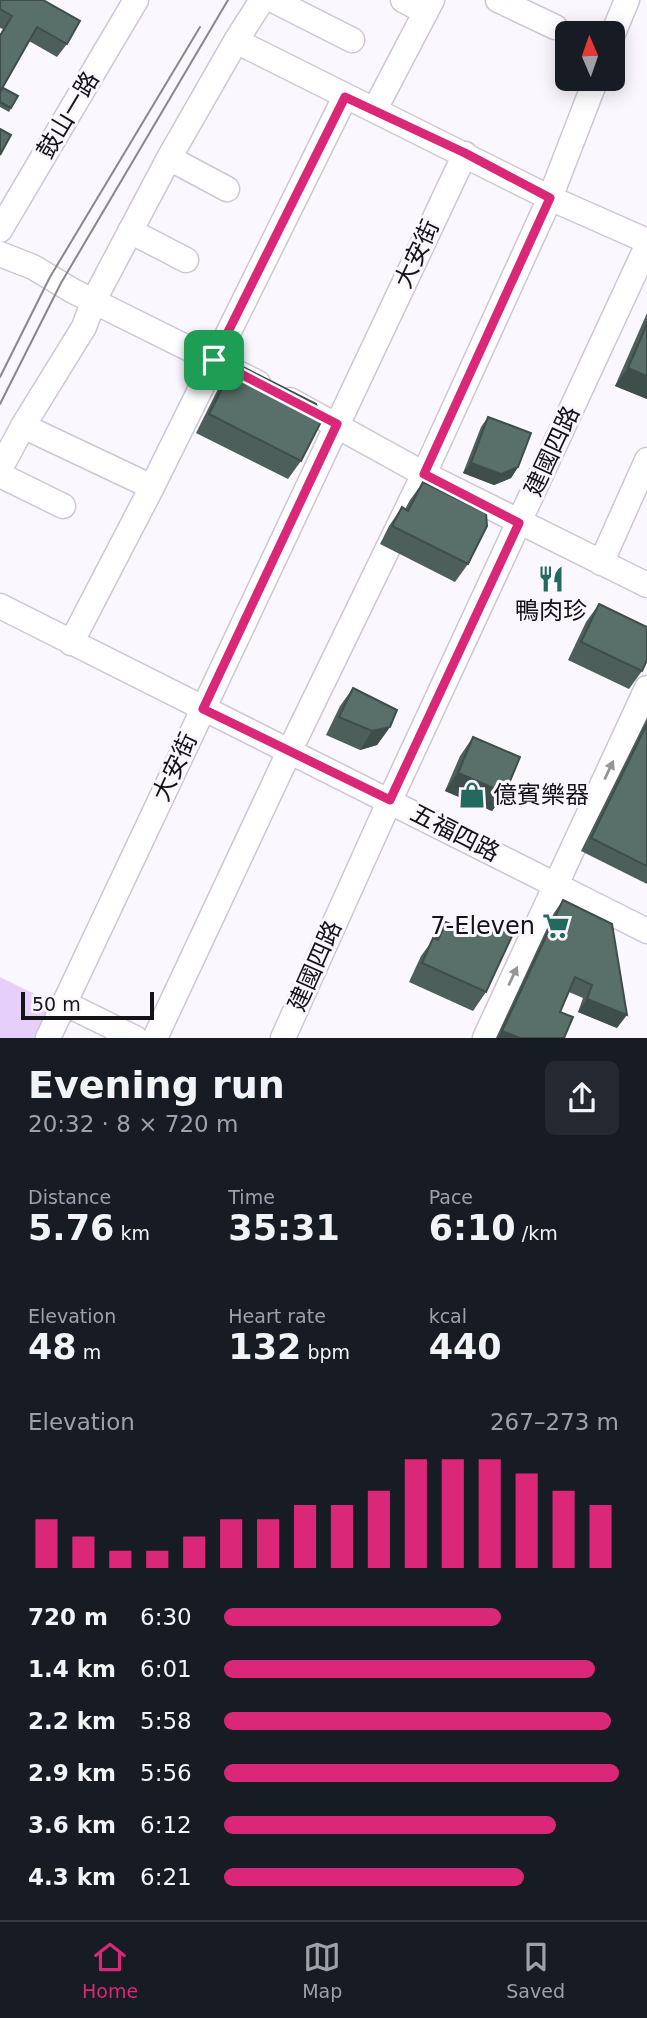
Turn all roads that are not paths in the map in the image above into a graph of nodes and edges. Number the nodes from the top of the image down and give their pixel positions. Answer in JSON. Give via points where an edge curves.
{"nodes":[{"id":1,"x":262,"y":0,"type":"edge"},
{"id":2,"x":273,"y":0,"type":"edge"},
{"id":3,"x":403,"y":0,"type":"edge"},
{"id":4,"x":498,"y":0,"type":"edge"},
{"id":5,"x":627,"y":0,"type":"edge"},
{"id":6,"x":132,"y":1,"type":"edge"},
{"id":7,"x":429,"y":6,"type":"edge"},
{"id":8,"x":618,"y":21,"type":"edge"},
{"id":9,"x":555,"y":27,"type":"dead end"},
{"id":10,"x":352,"y":40,"type":"dead end"},
{"id":11,"x":236,"y":41,"type":"junction"},
{"id":12,"x":591,"y":91,"type":"edge"},
{"id":13,"x":345,"y":97,"type":"junction"},
{"id":14,"x":375,"y":109,"type":"junction"},
{"id":15,"x":465,"y":153,"type":"junction"},
{"id":16,"x":169,"y":158,"type":"junction"},
{"id":17,"x":227,"y":189,"type":"dead end"},
{"id":18,"x":550,"y":198,"type":"junction"},
{"id":19,"x":0,"y":230,"type":"edge"},
{"id":20,"x":130,"y":230,"type":"junction"},
{"id":21,"x":647,"y":241,"type":"edge"},
{"id":22,"x":647,"y":246,"type":"edge"},
{"id":23,"x":0,"y":254,"type":"edge"},
{"id":24,"x":186,"y":260,"type":"dead end"},
{"id":25,"x":94,"y":300,"type":"junction"},
{"id":26,"x":214,"y":360,"type":"junction"},
{"id":27,"x":337,"y":424,"type":"junction"},
{"id":28,"x":23,"y":426,"type":"junction"},
{"id":29,"x":647,"y":460,"type":"edge"},
{"id":30,"x":0,"y":468,"type":"edge"},
{"id":31,"x":424,"y":474,"type":"junction"},
{"id":32,"x":0,"y":475,"type":"edge"},
{"id":33,"x":152,"y":487,"type":"junction"},
{"id":34,"x":63,"y":506,"type":"dead end"},
{"id":35,"x":519,"y":523,"type":"junction"},
{"id":36,"x":601,"y":563,"type":"junction"},
{"id":37,"x":647,"y":585,"type":"edge"},
{"id":38,"x":0,"y":606,"type":"edge"},
{"id":39,"x":71,"y":643,"type":"junction"},
{"id":40,"x":647,"y":688,"type":"edge"},
{"id":41,"x":203,"y":709,"type":"junction"},
{"id":42,"x":289,"y":752,"type":"junction"},
{"id":43,"x":390,"y":800,"type":"junction"},
{"id":44,"x":556,"y":885,"type":"junction"},
{"id":45,"x":647,"y":930,"type":"edge"},
{"id":46,"x":64,"y":1003,"type":"junction"},
{"id":47,"x":48,"y":1038,"type":"edge"},
{"id":48,"x":135,"y":1038,"type":"edge"},
{"id":49,"x":155,"y":1038,"type":"edge"},
{"id":50,"x":283,"y":1038,"type":"edge"},
{"id":51,"x":485,"y":1038,"type":"edge"}],
"edges":[{"from":1,"to":11,"type":"street"},
{"from":2,"to":10,"type":"street"},
{"from":3,"to":7,"type":"street"},
{"from":4,"to":9,"type":"street"},
{"from":5,"to":8,"type":"street"},
{"from":6,"to":19,"type":"street","name":"鼓山一路"},
{"from":7,"to":14,"type":"street"},
{"from":11,"to":13,"type":"street"},
{"from":11,"to":16,"type":"street"},
{"from":12,"to":18,"type":"street"},
{"from":13,"to":14,"type":"street"},
{"from":13,"to":26,"type":"street"},
{"from":14,"to":15,"type":"street"},
{"from":15,"to":18,"type":"street"},
{"from":15,"to":27,"type":"street","name":"大安街"},
{"from":16,"to":17,"type":"street"},
{"from":16,"to":20,"type":"street"},
{"from":18,"to":21,"type":"street"},
{"from":18,"to":31,"type":"street"},
{"from":20,"to":24,"type":"street"},
{"from":20,"to":25,"type":"street"},
{"from":22,"to":35,"type":"street","name":"建國四路"},
{"from":23,"to":25,"type":"street"},
{"from":25,"to":26,"type":"street"},
{"from":25,"to":28,"type":"street","via":[[84,327]]},
{"from":26,"to":27,"type":"street"},
{"from":26,"to":33,"type":"street","via":[[193,422]]},
{"from":27,"to":31,"type":"street"},
{"from":27,"to":41,"type":"street","name":"大安街"},
{"from":28,"to":30,"type":"street"},
{"from":28,"to":33,"type":"street"},
{"from":29,"to":36,"type":"street"},
{"from":31,"to":35,"type":"street"},
{"from":31,"to":42,"type":"street"},
{"from":32,"to":34,"type":"street"},
{"from":33,"to":39,"type":"street"},
{"from":35,"to":36,"type":"street"},
{"from":35,"to":43,"type":"street","name":"建國四路"},
{"from":36,"to":37,"type":"street"},
{"from":38,"to":39,"type":"street","name":"五福四路"},
{"from":39,"to":41,"type":"street","name":"五福四路"},
{"from":44,"to":40,"type":"street","one_way":true},
{"from":41,"to":42,"type":"street","name":"五福四路"},
{"from":41,"to":46,"type":"street","name":"大安街"},
{"from":42,"to":43,"type":"street","name":"五福四路"},
{"from":42,"to":49,"type":"street"},
{"from":43,"to":44,"type":"street","name":"五福四路"},
{"from":43,"to":50,"type":"street","name":"建國四路"},
{"from":44,"to":45,"type":"street","name":"五福四路"},
{"from":51,"to":44,"type":"street","one_way":true},
{"from":46,"to":47,"type":"street","name":"大安街"},
{"from":46,"to":48,"type":"street"}]}
